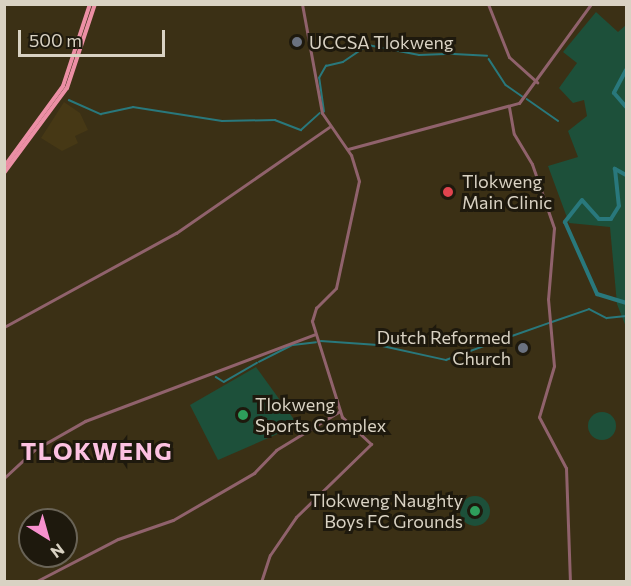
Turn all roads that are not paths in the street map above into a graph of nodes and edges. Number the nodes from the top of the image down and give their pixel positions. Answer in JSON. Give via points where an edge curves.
{"nodes":[{"id":1,"x":90,"y":4,"type":"edge"},
{"id":2,"x":95,"y":4,"type":"edge"},
{"id":3,"x":302,"y":4,"type":"edge"},
{"id":4,"x":488,"y":4,"type":"edge"},
{"id":5,"x":591,"y":4,"type":"edge"},
{"id":6,"x":537,"y":82,"type":"junction"},
{"id":7,"x":509,"y":107,"type":"junction"},
{"id":8,"x":329,"y":127,"type":"junction"},
{"id":9,"x":354,"y":147,"type":"junction"},
{"id":10,"x":348,"y":149,"type":"junction"},
{"id":11,"x":351,"y":155,"type":"junction"},
{"id":12,"x":4,"y":167,"type":"edge"},
{"id":13,"x":4,"y":173,"type":"edge"},
{"id":14,"x":4,"y":327,"type":"edge"},
{"id":15,"x":315,"y":334,"type":"junction"},
{"id":16,"x":339,"y":411,"type":"junction"},
{"id":17,"x":4,"y":478,"type":"edge"},
{"id":18,"x":35,"y":582,"type":"edge"},
{"id":19,"x":261,"y":582,"type":"edge"},
{"id":20,"x":570,"y":582,"type":"edge"}],
"edges":[{"from":1,"to":12,"type":"main road","via":[[63,86]]},
{"from":2,"to":13,"type":"main road","via":[[67,88]]},
{"from":3,"to":8,"type":"street"},
{"from":4,"to":6,"type":"street","via":[[509,57]]},
{"from":5,"to":6,"type":"street"},
{"from":6,"to":7,"type":"street","via":[[524,99]]},
{"from":7,"to":9,"type":"street","via":[[441,120],[422,131]]},
{"from":7,"to":20,"type":"street","via":[[514,134],[531,164],[554,228],[548,299],[554,366],[539,417],[566,468]]},
{"from":8,"to":10,"type":"street"},
{"from":8,"to":14,"type":"street","via":[[176,233]]},
{"from":9,"to":10,"type":"street"},
{"from":9,"to":11,"type":"street"},
{"from":10,"to":11,"type":"street"},
{"from":11,"to":15,"type":"street","via":[[357,195],[337,263],[336,288],[313,314]]},
{"from":15,"to":16,"type":"street"},
{"from":15,"to":17,"type":"street","via":[[85,421],[34,450]]},
{"from":16,"to":18,"type":"street","via":[[276,450],[246,477],[174,520],[118,539]]},
{"from":16,"to":19,"type":"street","via":[[371,444],[296,517],[270,555]]}]}
